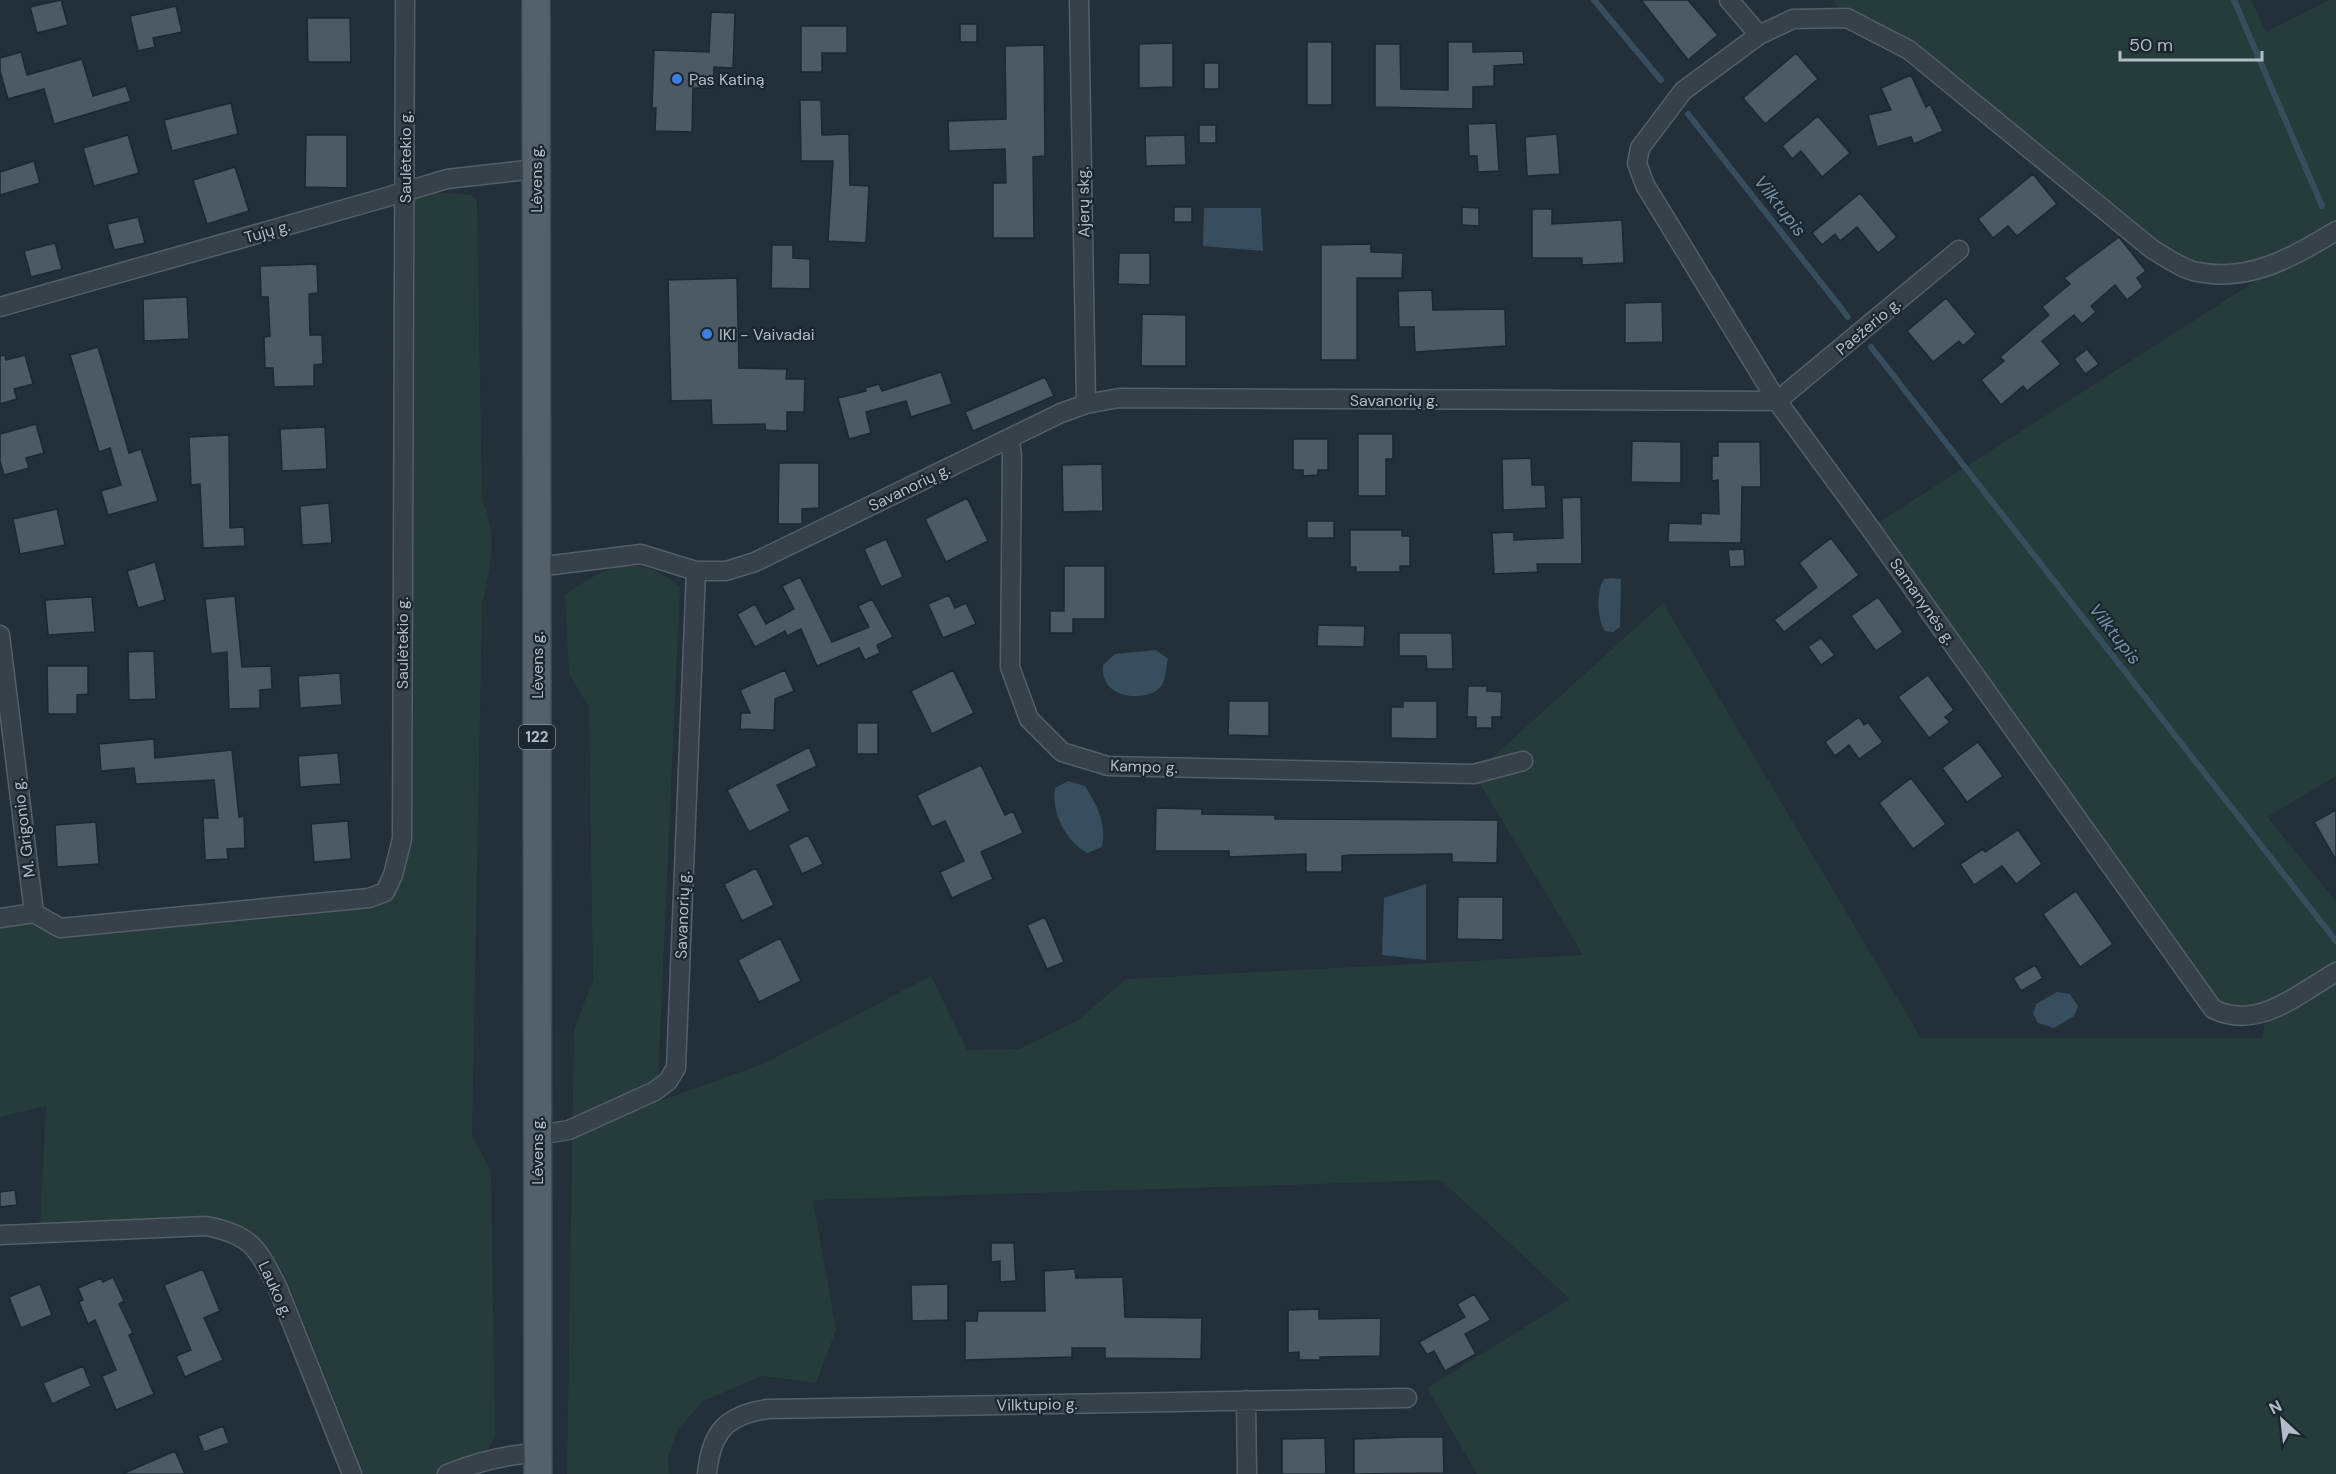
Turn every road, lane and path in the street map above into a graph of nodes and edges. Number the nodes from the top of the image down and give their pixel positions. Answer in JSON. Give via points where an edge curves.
{"nodes":[{"id":1,"x":405,"y":0,"type":"edge"},
{"id":2,"x":536,"y":0,"type":"edge"},
{"id":3,"x":1079,"y":0,"type":"edge"},
{"id":4,"x":1729,"y":0,"type":"edge"},
{"id":5,"x":1759,"y":35,"type":"junction"},
{"id":6,"x":536,"y":169,"type":"junction"},
{"id":7,"x":405,"y":190,"type":"junction"},
{"id":8,"x":2336,"y":231,"type":"edge"},
{"id":9,"x":1959,"y":250,"type":"dead end"},
{"id":10,"x":0,"y":307,"type":"edge"},
{"id":11,"x":1777,"y":401,"type":"junction"},
{"id":12,"x":1086,"y":404,"type":"junction"},
{"id":13,"x":1010,"y":438,"type":"junction"},
{"id":14,"x":537,"y":567,"type":"junction"},
{"id":15,"x":696,"y":571,"type":"junction"},
{"id":16,"x":0,"y":635,"type":"edge"},
{"id":17,"x":1522,"y":761,"type":"dead end"},
{"id":18,"x":34,"y":914,"type":"junction"},
{"id":19,"x":0,"y":918,"type":"edge"},
{"id":20,"x":2336,"y":972,"type":"edge"},
{"id":21,"x":538,"y":1135,"type":"junction"},
{"id":22,"x":0,"y":1235,"type":"edge"},
{"id":23,"x":1407,"y":1398,"type":"dead end"},
{"id":24,"x":1246,"y":1400,"type":"junction"},
{"id":25,"x":538,"y":1463,"type":"edge"},
{"id":26,"x":351,"y":1474,"type":"edge"},
{"id":27,"x":447,"y":1474,"type":"edge"},
{"id":28,"x":707,"y":1474,"type":"edge"},
{"id":29,"x":1247,"y":1474,"type":"edge"}],
"edges":[{"from":1,"to":7,"type":"street","name":"Saulėtekio g."},
{"from":2,"to":6,"type":"main road","name":"Lėvens g.","number":"122"},
{"from":3,"to":12,"type":"street","name":"Ajerų skg."},
{"from":4,"to":5,"type":"street"},
{"from":5,"to":8,"type":"street","name":"Samanynės g.","via":[[1793,19],[1847,18],[1909,50],[2152,249],[2192,271],[2237,276],[2293,257]]},
{"from":5,"to":11,"type":"street","name":"Samanynės g.","via":[[1683,91],[1640,148],[1637,163],[1645,185]]},
{"from":6,"to":7,"type":"street","name":"Tujų g.","via":[[447,179]]},
{"from":6,"to":14,"type":"main road","name":"Lėvens g.","number":"122"},
{"from":7,"to":10,"type":"street","name":"Tujų g."},
{"from":7,"to":18,"type":"street","name":"Saulėtekio g.","via":[[402,839],[385,892],[369,898],[60,928]]},
{"from":9,"to":11,"type":"street","name":"Paežerio g."},
{"from":11,"to":12,"type":"street","name":"Savanorių g.","via":[[1119,398]]},
{"from":11,"to":20,"type":"street","name":"Samanynės g.","via":[[2213,1009],[2229,1017],[2267,1013]]},
{"from":12,"to":13,"type":"street","name":"Savanorių g."},
{"from":13,"to":15,"type":"street","name":"Savanorių g.","via":[[755,562],[726,571]]},
{"from":13,"to":17,"type":"street","name":"Kampo g.","via":[[1010,666],[1029,719],[1062,752],[1108,766],[1474,774]]},
{"from":14,"to":15,"type":"street","via":[[641,554]]},
{"from":14,"to":21,"type":"main road","name":"Lėvens g.","number":"122"},
{"from":15,"to":21,"type":"street","name":"Savanorių g.","via":[[676,1068],[656,1091],[569,1130]]},
{"from":16,"to":18,"type":"street","name":"M. Grigonio g."},
{"from":18,"to":19,"type":"street"},
{"from":21,"to":25,"type":"main road","name":"Lėvens g.","number":"122"},
{"from":22,"to":26,"type":"street","name":"Lauko g.","via":[[206,1226],[228,1230],[249,1241],[277,1286]]},
{"from":23,"to":24,"type":"street","name":"Vilktupio g."},
{"from":24,"to":28,"type":"street","name":"Vilktupio g.","via":[[768,1408],[732,1420],[718,1433],[710,1451]]},
{"from":24,"to":29,"type":"street"},
{"from":25,"to":27,"type":"street","via":[[498,1456]]}]}
